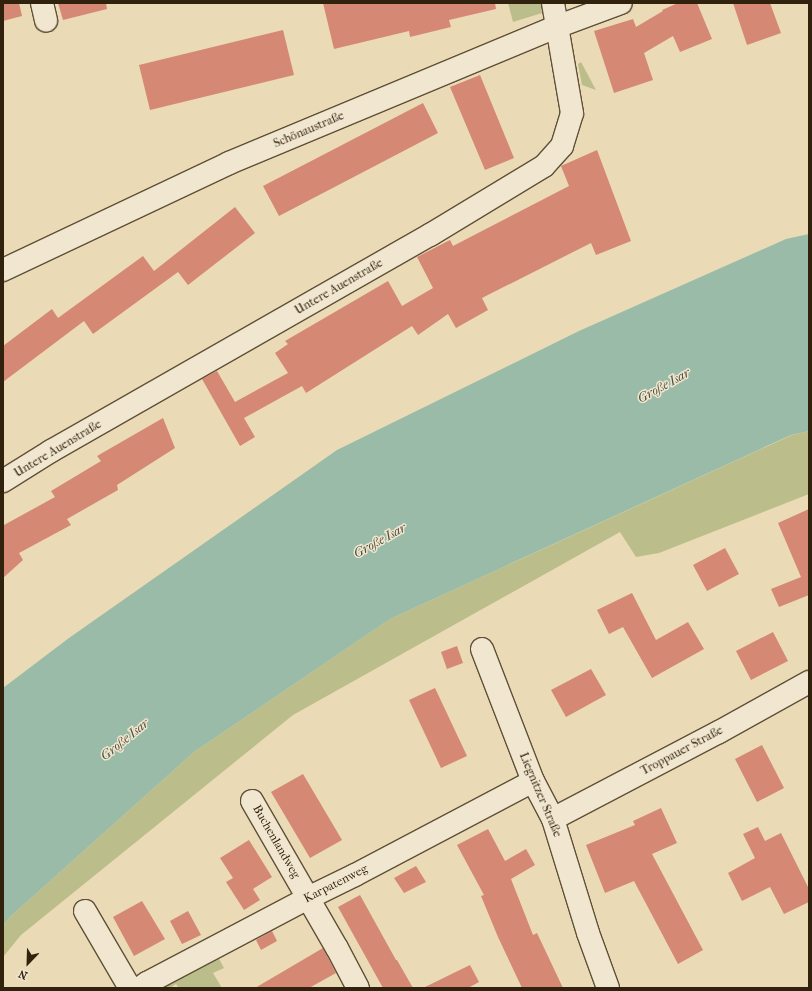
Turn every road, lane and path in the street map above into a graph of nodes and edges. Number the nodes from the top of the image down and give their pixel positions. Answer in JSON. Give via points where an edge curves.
{"nodes":[{"id":1,"x":553,"y":3,"type":"edge"},
{"id":2,"x":621,"y":3,"type":"edge"},
{"id":3,"x":556,"y":27,"type":"junction"},
{"id":4,"x":3,"y":270,"type":"edge"},
{"id":5,"x":3,"y":481,"type":"edge"},
{"id":6,"x":482,"y":649,"type":"dead end"},
{"id":7,"x":809,"y":682,"type":"edge"},
{"id":8,"x":533,"y":781,"type":"junction"},
{"id":9,"x":252,"y":801,"type":"dead end"},
{"id":10,"x":553,"y":819,"type":"junction"},
{"id":11,"x":308,"y":898,"type":"junction"},
{"id":12,"x":85,"y":911,"type":"dead end"},
{"id":13,"x":130,"y":988,"type":"edge"},
{"id":14,"x":140,"y":988,"type":"edge"},
{"id":15,"x":358,"y":988,"type":"edge"},
{"id":16,"x":608,"y":988,"type":"edge"}],
"edges":[{"from":1,"to":3,"type":"street","name":"Untere Auenstraße"},
{"from":2,"to":3,"type":"street","name":"Schönaustraße"},
{"from":3,"to":4,"type":"street","name":"Schönaustraße","via":[[228,163]]},
{"from":3,"to":5,"type":"street","name":"Untere Auenstraße","via":[[572,112],[562,146],[544,166],[430,235]]},
{"from":6,"to":8,"type":"street","name":"Liegnitzer Straße"},
{"from":7,"to":10,"type":"street","name":"Troppauer Straße"},
{"from":8,"to":10,"type":"street","name":"Liegnitzer Straße"},
{"from":8,"to":11,"type":"street","name":"Karpatenweg"},
{"from":9,"to":11,"type":"street","name":"Buchenlandweg"},
{"from":10,"to":16,"type":"street","name":"Liegnitzer Straße"},
{"from":11,"to":14,"type":"street","name":"Karpatenweg"},
{"from":11,"to":15,"type":"street","name":"Buchenlandweg"},
{"from":12,"to":13,"type":"street"}]}
